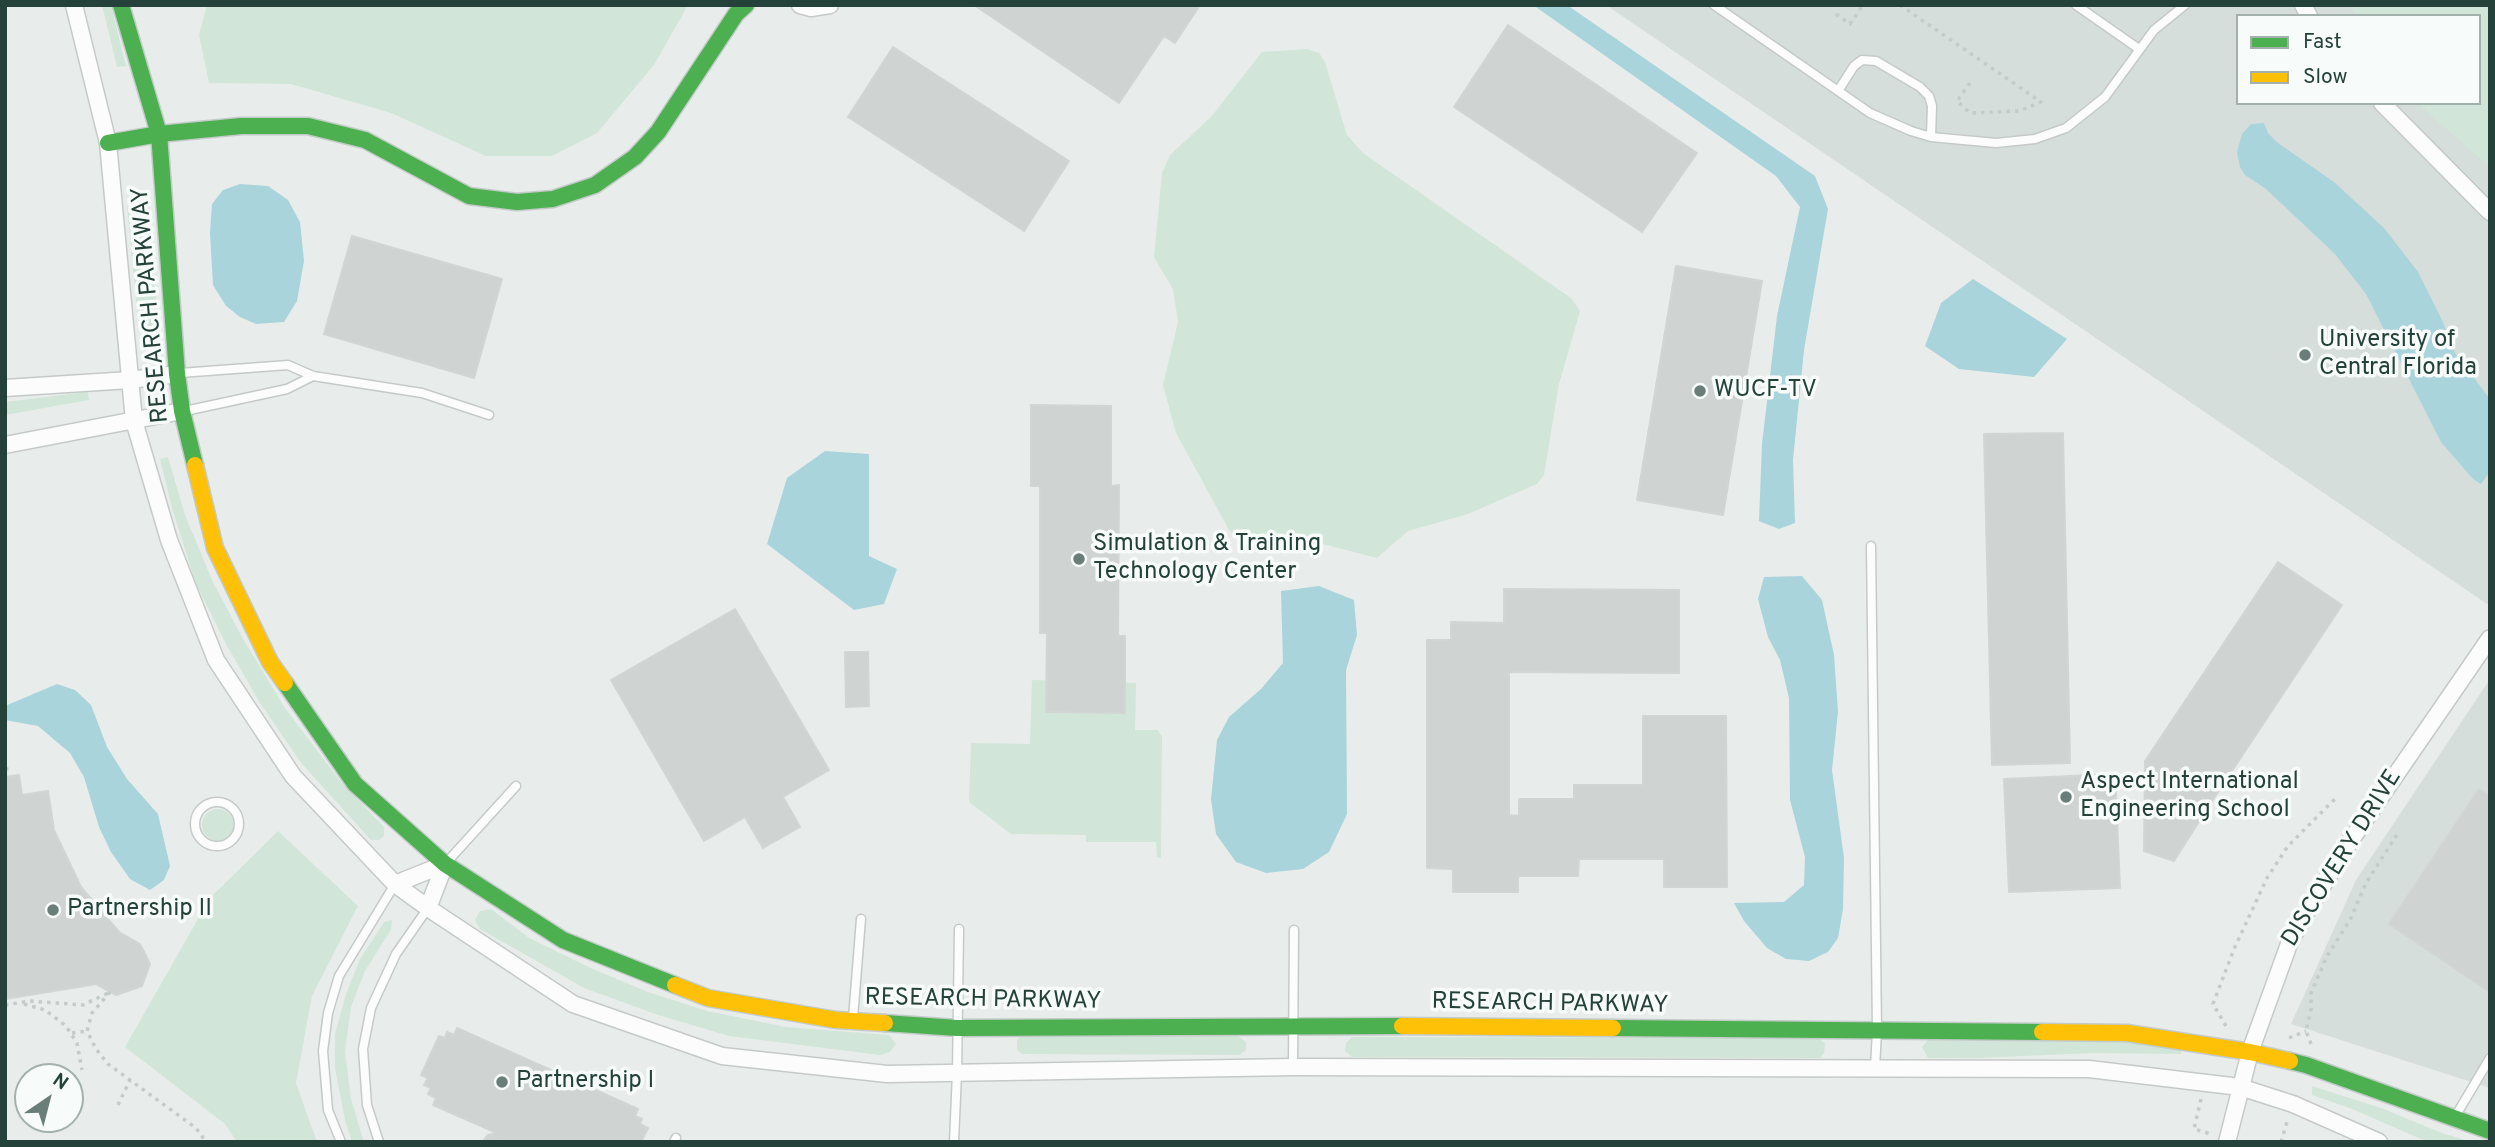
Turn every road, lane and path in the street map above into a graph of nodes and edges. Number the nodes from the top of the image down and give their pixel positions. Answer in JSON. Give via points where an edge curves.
{"nodes":[{"id":1,"x":74,"y":5,"type":"edge"},
{"id":2,"x":121,"y":5,"type":"edge"},
{"id":3,"x":746,"y":5,"type":"edge"},
{"id":4,"x":800,"y":5,"type":"edge"},
{"id":5,"x":830,"y":5,"type":"edge"},
{"id":6,"x":1643,"y":5,"type":"edge"},
{"id":7,"x":1664,"y":5,"type":"edge"},
{"id":8,"x":1714,"y":5,"type":"edge"},
{"id":9,"x":1863,"y":5,"type":"edge"},
{"id":10,"x":1900,"y":5,"type":"edge"},
{"id":11,"x":2076,"y":5,"type":"edge"},
{"id":12,"x":2185,"y":5,"type":"edge"},
{"id":13,"x":1836,"y":14,"type":"dead end"},
{"id":14,"x":2139,"y":49,"type":"junction"},
{"id":15,"x":1970,"y":83,"type":"dead end"},
{"id":16,"x":1838,"y":92,"type":"junction"},
{"id":17,"x":2384,"y":105,"type":"edge"},
{"id":18,"x":159,"y":134,"type":"junction"},
{"id":19,"x":1931,"y":137,"type":"junction"},
{"id":20,"x":108,"y":143,"type":"junction"},
{"id":21,"x":2490,"y":212,"type":"edge"},
{"id":22,"x":177,"y":374,"type":"junction"},
{"id":23,"x":313,"y":376,"type":"junction"},
{"id":24,"x":130,"y":380,"type":"junction"},
{"id":25,"x":5,"y":388,"type":"edge"},
{"id":26,"x":182,"y":411,"type":"junction"},
{"id":27,"x":489,"y":415,"type":"dead end"},
{"id":28,"x":134,"y":421,"type":"junction"},
{"id":29,"x":5,"y":445,"type":"edge"},
{"id":30,"x":1871,"y":546,"type":"dead end"},
{"id":31,"x":2490,"y":638,"type":"edge"},
{"id":32,"x":516,"y":786,"type":"dead end"},
{"id":33,"x":2337,"y":797,"type":"dead end"},
{"id":34,"x":2398,"y":833,"type":"dead end"},
{"id":35,"x":199,"y":838,"type":"joint"},
{"id":36,"x":445,"y":864,"type":"junction"},
{"id":37,"x":395,"y":884,"type":"junction"},
{"id":38,"x":428,"y":908,"type":"junction"},
{"id":39,"x":861,"y":919,"type":"dead end"},
{"id":40,"x":959,"y":929,"type":"dead end"},
{"id":41,"x":1294,"y":930,"type":"dead end"},
{"id":42,"x":20,"y":1003,"type":"junction"},
{"id":43,"x":2213,"y":1004,"type":"dead end"},
{"id":44,"x":5,"y":1005,"type":"edge"},
{"id":45,"x":853,"y":1021,"type":"junction"},
{"id":46,"x":1293,"y":1025,"type":"junction"},
{"id":47,"x":957,"y":1028,"type":"junction"},
{"id":48,"x":1877,"y":1030,"type":"junction"},
{"id":49,"x":87,"y":1031,"type":"junction"},
{"id":50,"x":2306,"y":1031,"type":"dead end"},
{"id":51,"x":71,"y":1034,"type":"junction"},
{"id":52,"x":2250,"y":1052,"type":"junction"},
{"id":53,"x":2490,"y":1058,"type":"edge"},
{"id":54,"x":81,"y":1063,"type":"edge"},
{"id":55,"x":1293,"y":1067,"type":"junction"},
{"id":56,"x":1875,"y":1069,"type":"junction"},
{"id":57,"x":957,"y":1073,"type":"junction"},
{"id":58,"x":130,"y":1080,"type":"junction"},
{"id":59,"x":2240,"y":1087,"type":"junction"},
{"id":60,"x":118,"y":1105,"type":"dead end"},
{"id":61,"x":2453,"y":1119,"type":"junction"},
{"id":62,"x":2490,"y":1131,"type":"edge"},
{"id":63,"x":206,"y":1142,"type":"edge"},
{"id":64,"x":341,"y":1142,"type":"edge"},
{"id":65,"x":379,"y":1142,"type":"edge"},
{"id":66,"x":954,"y":1142,"type":"edge"},
{"id":67,"x":2227,"y":1142,"type":"edge"},
{"id":68,"x":2379,"y":1142,"type":"edge"}],
"edges":[{"from":1,"to":20,"type":"street","name":"RESEARCH PARKWAY"},
{"from":2,"to":18,"type":"street","name":"RESEARCH PARKWAY"},
{"from":3,"to":18,"type":"street","via":[[658,132],[635,157],[595,184],[553,200],[517,202],[469,196],[365,140],[308,127],[242,126]]},
{"from":4,"to":5,"type":"street"},
{"from":6,"to":7,"type":"path"},
{"from":8,"to":16,"type":"lane"},
{"from":9,"to":13,"type":"path","via":[[1850,24]]},
{"from":10,"to":15,"type":"path","via":[[2041,102],[2019,111],[1969,113],[1957,101]]},
{"from":11,"to":14,"type":"lane"},
{"from":12,"to":14,"type":"lane"},
{"from":14,"to":19,"type":"lane","via":[[2105,97],[2066,128],[2035,139],[1996,143]]},
{"from":16,"to":19,"type":"lane","via":[[1870,113]]},
{"from":16,"to":19,"type":"lane","via":[[1854,66],[1862,60],[1876,61],[1929,96]]},
{"from":17,"to":21,"type":"street"},
{"from":18,"to":20,"type":"street"},
{"from":18,"to":22,"type":"street","name":"RESEARCH PARKWAY"},
{"from":20,"to":24,"type":"street","name":"RESEARCH PARKWAY"},
{"from":22,"to":23,"type":"lane","via":[[288,365]]},
{"from":22,"to":24,"type":"street"},
{"from":22,"to":26,"type":"street","name":"RESEARCH PARKWAY"},
{"from":23,"to":26,"type":"lane","via":[[287,389]]},
{"from":23,"to":27,"type":"lane","via":[[422,393]]},
{"from":24,"to":25,"type":"street"},
{"from":24,"to":28,"type":"street","name":"RESEARCH PARKWAY"},
{"from":26,"to":28,"type":"street"},
{"from":26,"to":36,"type":"street","name":"RESEARCH PARKWAY","via":[[215,548],[270,662],[355,784]]},
{"from":28,"to":29,"type":"street"},
{"from":28,"to":37,"type":"street","name":"RESEARCH PARKWAY","via":[[169,540],[216,660],[293,776]]},
{"from":30,"to":48,"type":"lane"},
{"from":31,"to":52,"type":"street","name":"DISCOVERY DRIVE","via":[[2305,914],[2289,944]]},
{"from":32,"to":36,"type":"lane"},
{"from":33,"to":43,"type":"path","via":[[2288,846],[2267,878]]},
{"from":34,"to":50,"type":"path","via":[[2327,956],[2311,993]]},
{"from":35,"to":35,"type":"lane","via":[[195,824],[200,810],[213,803],[232,808],[239,821],[232,840],[211,846]]},
{"from":36,"to":37,"type":"street"},
{"from":36,"to":38,"type":"street"},
{"from":36,"to":45,"type":"street","name":"RESEARCH PARKWAY","via":[[563,940],[708,998]]},
{"from":37,"to":38,"type":"street","name":"RESEARCH PARKWAY"},
{"from":37,"to":64,"type":"lane","via":[[339,976],[328,1013],[323,1051],[328,1110]]},
{"from":38,"to":57,"type":"street","name":"RESEARCH PARKWAY","via":[[573,1003],[722,1056],[887,1074]]},
{"from":38,"to":65,"type":"lane","via":[[391,965],[372,1008],[363,1049],[367,1105]]},
{"from":39,"to":45,"type":"lane"},
{"from":40,"to":47,"type":"lane"},
{"from":41,"to":46,"type":"lane"},
{"from":42,"to":44,"type":"path"},
{"from":42,"to":49,"type":"path","via":[[83,1005],[110,992],[92,1013]]},
{"from":42,"to":51,"type":"path","via":[[45,1010]]},
{"from":45,"to":47,"type":"street","name":"RESEARCH PARKWAY"},
{"from":46,"to":47,"type":"street","name":"RESEARCH PARKWAY"},
{"from":46,"to":48,"type":"street","name":"RESEARCH PARKWAY"},
{"from":46,"to":55,"type":"lane"},
{"from":47,"to":57,"type":"lane"},
{"from":48,"to":52,"type":"street","name":"RESEARCH PARKWAY","via":[[2127,1033]]},
{"from":48,"to":56,"type":"lane"},
{"from":49,"to":51,"type":"path"},
{"from":49,"to":58,"type":"path","via":[[108,1064]]},
{"from":51,"to":54,"type":"path"},
{"from":52,"to":59,"type":"street","name":"DISCOVERY DRIVE"},
{"from":52,"to":61,"type":"street","name":"RESEARCH PARKWAY","via":[[2305,1066]]},
{"from":53,"to":61,"type":"lane"},
{"from":55,"to":56,"type":"street","name":"RESEARCH PARKWAY"},
{"from":55,"to":57,"type":"street","name":"RESEARCH PARKWAY"},
{"from":56,"to":59,"type":"street","name":"RESEARCH PARKWAY","via":[[2089,1069]]},
{"from":57,"to":66,"type":"lane"},
{"from":58,"to":60,"type":"path"},
{"from":58,"to":63,"type":"path","via":[[196,1128]]},
{"from":59,"to":67,"type":"street","name":"DISCOVERY DRIVE"},
{"from":59,"to":68,"type":"street","name":"RESEARCH PARKWAY"},
{"from":61,"to":62,"type":"street","name":"RESEARCH PARKWAY"}]}
